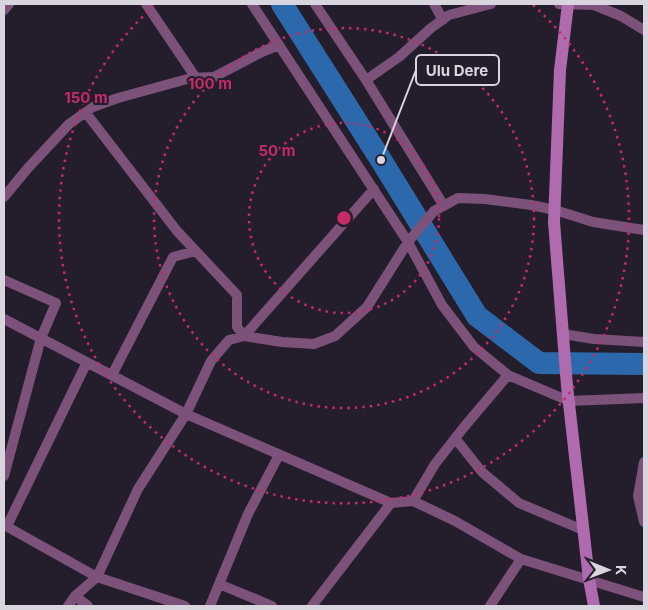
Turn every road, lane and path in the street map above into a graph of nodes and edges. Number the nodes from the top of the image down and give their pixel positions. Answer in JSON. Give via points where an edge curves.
{"nodes":[{"id":1,"x":9,"y":4,"type":"edge"},
{"id":2,"x":146,"y":4,"type":"edge"},
{"id":3,"x":252,"y":4,"type":"edge"},
{"id":4,"x":314,"y":4,"type":"edge"},
{"id":5,"x":434,"y":4,"type":"edge"},
{"id":6,"x":491,"y":4,"type":"edge"},
{"id":7,"x":565,"y":4,"type":"edge"},
{"id":8,"x":4,"y":10,"type":"edge"},
{"id":9,"x":443,"y":20,"type":"junction"},
{"id":10,"x":644,"y":30,"type":"edge"},
{"id":11,"x":279,"y":45,"type":"junction"},
{"id":12,"x":196,"y":78,"type":"junction"},
{"id":13,"x":366,"y":80,"type":"junction"},
{"id":14,"x":86,"y":112,"type":"junction"},
{"id":15,"x":374,"y":189,"type":"junction"},
{"id":16,"x":4,"y":196,"type":"edge"},
{"id":17,"x":444,"y":206,"type":"junction"},
{"id":18,"x":555,"y":210,"type":"junction"},
{"id":19,"x":644,"y":230,"type":"edge"},
{"id":20,"x":408,"y":242,"type":"junction"},
{"id":21,"x":196,"y":251,"type":"junction"},
{"id":22,"x":4,"y":280,"type":"edge"},
{"id":23,"x":4,"y":319,"type":"edge"},
{"id":24,"x":244,"y":336,"type":"junction"},
{"id":25,"x":41,"y":338,"type":"junction"},
{"id":26,"x":563,"y":338,"type":"junction"},
{"id":27,"x":644,"y":342,"type":"edge"},
{"id":28,"x":87,"y":362,"type":"junction"},
{"id":29,"x":112,"y":375,"type":"junction"},
{"id":30,"x":508,"y":375,"type":"junction"},
{"id":31,"x":644,"y":398,"type":"edge"},
{"id":32,"x":569,"y":401,"type":"junction"},
{"id":33,"x":186,"y":414,"type":"junction"},
{"id":34,"x":455,"y":438,"type":"junction"},
{"id":35,"x":279,"y":455,"type":"junction"},
{"id":36,"x":644,"y":462,"type":"edge"},
{"id":37,"x":4,"y":476,"type":"edge"},
{"id":38,"x":413,"y":501,"type":"junction"},
{"id":39,"x":391,"y":503,"type":"junction"},
{"id":40,"x":644,"y":522,"type":"edge"},
{"id":41,"x":5,"y":526,"type":"edge"},
{"id":42,"x":583,"y":530,"type":"junction"},
{"id":43,"x":521,"y":559,"type":"junction"},
{"id":44,"x":97,"y":577,"type":"junction"},
{"id":45,"x":589,"y":579,"type":"junction"},
{"id":46,"x":219,"y":584,"type":"junction"},
{"id":47,"x":74,"y":596,"type":"junction"},
{"id":48,"x":644,"y":597,"type":"edge"},
{"id":49,"x":68,"y":606,"type":"edge"},
{"id":50,"x":88,"y":606,"type":"edge"},
{"id":51,"x":185,"y":606,"type":"edge"},
{"id":52,"x":210,"y":606,"type":"edge"},
{"id":53,"x":272,"y":606,"type":"edge"},
{"id":54,"x":312,"y":606,"type":"edge"},
{"id":55,"x":490,"y":606,"type":"edge"},
{"id":56,"x":594,"y":606,"type":"edge"}],
"edges":[{"from":1,"to":8,"type":"street"},
{"from":2,"to":12,"type":"street"},
{"from":3,"to":11,"type":"street"},
{"from":4,"to":13,"type":"street"},
{"from":5,"to":9,"type":"street"},
{"from":6,"to":9,"type":"street","via":[[449,15]]},
{"from":7,"to":10,"type":"street","via":[[594,5]]},
{"from":7,"to":18,"type":"main road"},
{"from":9,"to":13,"type":"street"},
{"from":11,"to":12,"type":"street","via":[[214,77]]},
{"from":11,"to":15,"type":"street"},
{"from":12,"to":14,"type":"street","via":[[118,98]]},
{"from":13,"to":17,"type":"street"},
{"from":14,"to":16,"type":"street","via":[[69,124]]},
{"from":14,"to":21,"type":"street"},
{"from":15,"to":20,"type":"street"},
{"from":15,"to":24,"type":"street"},
{"from":17,"to":18,"type":"street","via":[[458,198]]},
{"from":17,"to":20,"type":"street","via":[[434,211]]},
{"from":18,"to":19,"type":"street","via":[[593,222]]},
{"from":18,"to":26,"type":"main road"},
{"from":20,"to":24,"type":"street","via":[[367,306],[335,336],[314,344]]},
{"from":20,"to":30,"type":"street","via":[[442,306],[474,347]]},
{"from":21,"to":24,"type":"street","via":[[237,295],[237,327]]},
{"from":21,"to":29,"type":"street","via":[[173,257]]},
{"from":22,"to":25,"type":"street","via":[[56,303]]},
{"from":23,"to":25,"type":"street"},
{"from":24,"to":33,"type":"street","via":[[229,340],[211,361]]},
{"from":25,"to":28,"type":"street"},
{"from":25,"to":37,"type":"street"},
{"from":26,"to":27,"type":"street"},
{"from":26,"to":32,"type":"main road"},
{"from":28,"to":29,"type":"street"},
{"from":28,"to":41,"type":"street"},
{"from":29,"to":33,"type":"street"},
{"from":30,"to":32,"type":"street"},
{"from":30,"to":34,"type":"street"},
{"from":31,"to":32,"type":"street"},
{"from":32,"to":42,"type":"main road"},
{"from":33,"to":35,"type":"street"},
{"from":33,"to":44,"type":"street","via":[[138,489]]},
{"from":34,"to":38,"type":"street"},
{"from":34,"to":42,"type":"street","via":[[482,472],[519,503]]},
{"from":35,"to":39,"type":"street"},
{"from":35,"to":46,"type":"street","via":[[248,514]]},
{"from":36,"to":40,"type":"street","via":[[638,496]]},
{"from":38,"to":39,"type":"street"},
{"from":38,"to":43,"type":"street"},
{"from":39,"to":54,"type":"street"},
{"from":41,"to":44,"type":"street"},
{"from":42,"to":45,"type":"main road"},
{"from":43,"to":45,"type":"street"},
{"from":43,"to":55,"type":"street"},
{"from":44,"to":47,"type":"street"},
{"from":44,"to":51,"type":"street"},
{"from":45,"to":48,"type":"street"},
{"from":45,"to":56,"type":"main road"},
{"from":46,"to":52,"type":"street"},
{"from":46,"to":53,"type":"street"},
{"from":47,"to":49,"type":"street"},
{"from":47,"to":50,"type":"street"}]}
